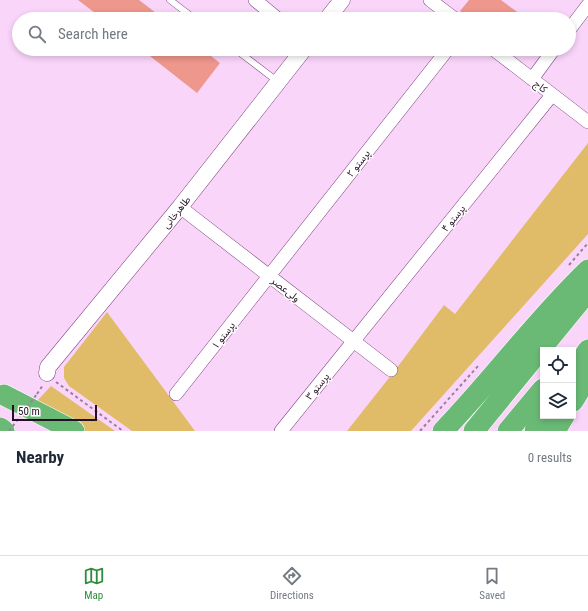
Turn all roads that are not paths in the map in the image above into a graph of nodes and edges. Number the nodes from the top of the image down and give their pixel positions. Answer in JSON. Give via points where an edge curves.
{"nodes":[{"id":1,"x":170,"y":0,"type":"edge"},
{"id":2,"x":255,"y":0,"type":"edge"},
{"id":3,"x":342,"y":0,"type":"edge"},
{"id":4,"x":430,"y":0,"type":"edge"},
{"id":5,"x":588,"y":5,"type":"edge"},
{"id":6,"x":186,"y":12,"type":"edge"},
{"id":7,"x":270,"y":12,"type":"edge"},
{"id":8,"x":333,"y":12,"type":"edge"},
{"id":9,"x":446,"y":12,"type":"edge"},
{"id":10,"x":576,"y":21,"type":"edge"},
{"id":11,"x":244,"y":56,"type":"edge"},
{"id":12,"x":298,"y":56,"type":"edge"},
{"id":13,"x":442,"y":56,"type":"edge"},
{"id":14,"x":502,"y":56,"type":"edge"},
{"id":15,"x":549,"y":56,"type":"edge"},
{"id":16,"x":532,"y":79,"type":"junction"},
{"id":17,"x":278,"y":82,"type":"junction"},
{"id":18,"x":552,"y":95,"type":"junction"},
{"id":19,"x":588,"y":122,"type":"edge"},
{"id":20,"x":180,"y":207,"type":"junction"},
{"id":21,"x":588,"y":270,"type":"edge"},
{"id":22,"x":269,"y":276,"type":"junction"},
{"id":23,"x":588,"y":290,"type":"edge"},
{"id":24,"x":588,"y":335,"type":"edge"},
{"id":25,"x":354,"y":341,"type":"junction"},
{"id":26,"x":576,"y":349,"type":"edge"},
{"id":27,"x":588,"y":350,"type":"edge"},
{"id":28,"x":576,"y":369,"type":"edge"},
{"id":29,"x":391,"y":370,"type":"dead end"},
{"id":30,"x":47,"y":373,"type":"road end"},
{"id":31,"x":588,"y":376,"type":"edge"},
{"id":32,"x":2,"y":393,"type":"edge"},
{"id":33,"x":540,"y":393,"type":"edge"},
{"id":34,"x":176,"y":394,"type":"dead end"},
{"id":35,"x":576,"y":396,"type":"edge"},
{"id":36,"x":543,"y":419,"type":"edge"},
{"id":37,"x":562,"y":419,"type":"edge"},
{"id":38,"x":44,"y":426,"type":"edge"},
{"id":39,"x":0,"y":428,"type":"edge"},
{"id":40,"x":4,"y":431,"type":"edge"},
{"id":41,"x":74,"y":431,"type":"edge"},
{"id":42,"x":281,"y":431,"type":"edge"},
{"id":43,"x":443,"y":431,"type":"edge"},
{"id":44,"x":474,"y":431,"type":"edge"},
{"id":45,"x":508,"y":431,"type":"edge"},
{"id":46,"x":535,"y":431,"type":"edge"},
{"id":47,"x":555,"y":431,"type":"edge"}],
"edges":[{"from":1,"to":6,"type":"lane"},
{"from":2,"to":7,"type":"street"},
{"from":3,"to":8,"type":"street"},
{"from":4,"to":9,"type":"street"},
{"from":5,"to":10,"type":"street"},
{"from":11,"to":17,"type":"lane"},
{"from":12,"to":17,"type":"street","name":"طاهرخانی"},
{"from":13,"to":22,"type":"street","name":"پرستو ۲"},
{"from":14,"to":16,"type":"street","name":"کاج"},
{"from":15,"to":16,"type":"street"},
{"from":16,"to":18,"type":"street","name":"کاج"},
{"from":17,"to":20,"type":"street","name":"طاهرخانی"},
{"from":18,"to":19,"type":"street","name":"کاج"},
{"from":18,"to":25,"type":"street","name":"پرستو ۴"},
{"from":20,"to":22,"type":"street","name":"ولی‌عصر"},
{"from":20,"to":30,"type":"street","name":"طاهرخانی","via":[[48,367]]},
{"from":21,"to":43,"type":"highway"},
{"from":22,"to":25,"type":"street","name":"ولی‌عصر"},
{"from":22,"to":34,"type":"street","name":"پرستو ۱"},
{"from":23,"to":44,"type":"highway"},
{"from":24,"to":26,"type":"highway"},
{"from":25,"to":29,"type":"street","name":"ولی‌عصر"},
{"from":25,"to":42,"type":"street","name":"پرستو ۳"},
{"from":27,"to":28,"type":"highway"},
{"from":31,"to":35,"type":"highway"},
{"from":32,"to":38,"type":"highway"},
{"from":32,"to":41,"type":"highway"},
{"from":33,"to":45,"type":"highway"},
{"from":36,"to":46,"type":"highway"},
{"from":37,"to":47,"type":"highway"},
{"from":39,"to":40,"type":"highway"}]}
